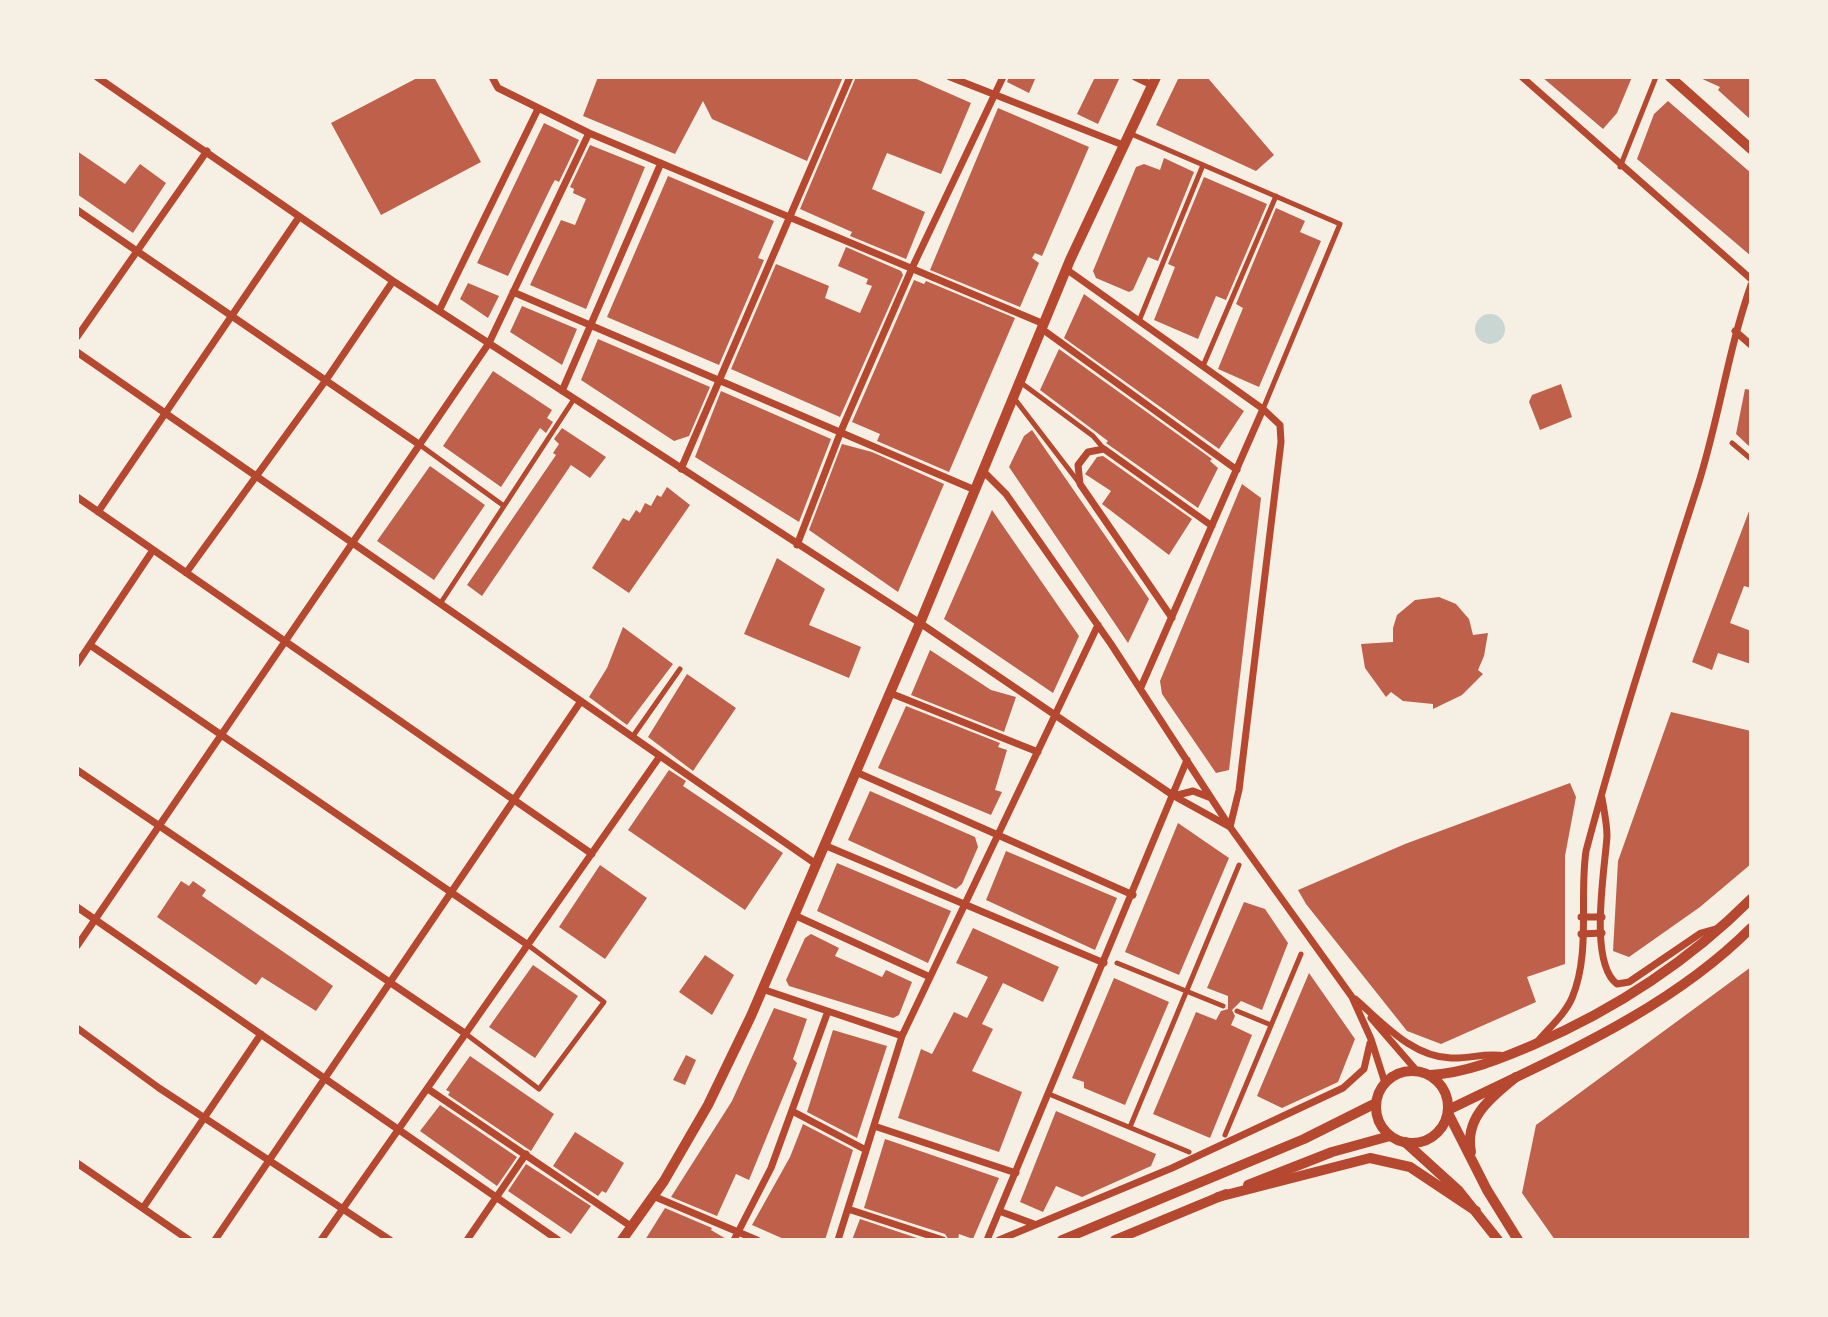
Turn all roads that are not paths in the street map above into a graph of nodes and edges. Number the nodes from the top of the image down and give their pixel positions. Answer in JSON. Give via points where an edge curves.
{"nodes":[{"id":1,"x":97,"y":77,"type":"edge"},
{"id":2,"x":492,"y":77,"type":"edge"},
{"id":3,"x":850,"y":77,"type":"edge"},
{"id":4,"x":950,"y":77,"type":"edge"},
{"id":5,"x":1003,"y":77,"type":"edge"},
{"id":6,"x":1135,"y":77,"type":"edge"},
{"id":7,"x":1521,"y":77,"type":"edge"},
{"id":8,"x":1657,"y":77,"type":"edge"},
{"id":9,"x":1670,"y":77,"type":"edge"},
{"id":10,"x":1154,"y":81,"type":"edge"},
{"id":11,"x":995,"y":95,"type":"junction"},
{"id":12,"x":538,"y":109,"type":"junction"},
{"id":13,"x":589,"y":133,"type":"junction"},
{"id":14,"x":1129,"y":133,"type":"junction"},
{"id":15,"x":1123,"y":145,"type":"junction"},
{"id":16,"x":1751,"y":149,"type":"edge"},
{"id":17,"x":207,"y":151,"type":"junction"},
{"id":18,"x":662,"y":163,"type":"junction"},
{"id":19,"x":1203,"y":165,"type":"junction"},
{"id":20,"x":1620,"y":167,"type":"junction"},
{"id":21,"x":1276,"y":196,"type":"junction"},
{"id":22,"x":77,"y":210,"type":"edge"},
{"id":23,"x":791,"y":216,"type":"junction"},
{"id":24,"x":299,"y":218,"type":"junction"},
{"id":25,"x":137,"y":251,"type":"junction"},
{"id":26,"x":913,"y":267,"type":"junction"},
{"id":27,"x":1066,"y":270,"type":"junction"},
{"id":28,"x":393,"y":281,"type":"junction"},
{"id":29,"x":1751,"y":282,"type":"edge"},
{"id":30,"x":513,"y":292,"type":"junction"},
{"id":31,"x":440,"y":309,"type":"junction"},
{"id":32,"x":233,"y":317,"type":"junction"},
{"id":33,"x":1139,"y":321,"type":"junction"},
{"id":34,"x":1043,"y":326,"type":"junction"},
{"id":35,"x":592,"y":327,"type":"junction"},
{"id":36,"x":1735,"y":331,"type":"junction"},
{"id":37,"x":77,"y":337,"type":"edge"},
{"id":38,"x":489,"y":343,"type":"junction"},
{"id":39,"x":1751,"y":345,"type":"edge"},
{"id":40,"x":77,"y":352,"type":"edge"},
{"id":41,"x":1203,"y":366,"type":"junction"},
{"id":42,"x":326,"y":380,"type":"junction"},
{"id":43,"x":720,"y":382,"type":"junction"},
{"id":44,"x":1020,"y":382,"type":"junction"},
{"id":45,"x":562,"y":391,"type":"junction"},
{"id":46,"x":1014,"y":397,"type":"junction"},
{"id":47,"x":573,"y":399,"type":"junction"},
{"id":48,"x":1264,"y":409,"type":"junction"},
{"id":49,"x":166,"y":414,"type":"junction"},
{"id":50,"x":841,"y":431,"type":"junction"},
{"id":51,"x":1732,"y":443,"type":"dead end"},
{"id":52,"x":420,"y":445,"type":"junction"},
{"id":53,"x":1104,"y":449,"type":"junction"},
{"id":54,"x":1751,"y":459,"type":"edge"},
{"id":55,"x":681,"y":469,"type":"junction"},
{"id":56,"x":1237,"y":470,"type":"junction"},
{"id":57,"x":983,"y":471,"type":"junction"},
{"id":58,"x":256,"y":476,"type":"junction"},
{"id":59,"x":1080,"y":484,"type":"junction"},
{"id":60,"x":975,"y":490,"type":"junction"},
{"id":61,"x":77,"y":497,"type":"edge"},
{"id":62,"x":504,"y":506,"type":"junction"},
{"id":63,"x":98,"y":512,"type":"junction"},
{"id":64,"x":1212,"y":526,"type":"junction"},
{"id":65,"x":353,"y":543,"type":"junction"},
{"id":66,"x":797,"y":545,"type":"junction"},
{"id":67,"x":153,"y":550,"type":"junction"},
{"id":68,"x":186,"y":573,"type":"junction"},
{"id":69,"x":440,"y":604,"type":"junction"},
{"id":70,"x":1172,"y":618,"type":"junction"},
{"id":71,"x":920,"y":623,"type":"junction"},
{"id":72,"x":1098,"y":625,"type":"junction"},
{"id":73,"x":286,"y":642,"type":"junction"},
{"id":74,"x":90,"y":645,"type":"junction"},
{"id":75,"x":77,"y":664,"type":"edge"},
{"id":76,"x":680,"y":669,"type":"dead end"},
{"id":77,"x":1141,"y":687,"type":"junction"},
{"id":78,"x":890,"y":693,"type":"junction"},
{"id":79,"x":581,"y":701,"type":"junction"},
{"id":80,"x":1056,"y":715,"type":"junction"},
{"id":81,"x":223,"y":736,"type":"junction"},
{"id":82,"x":633,"y":737,"type":"junction"},
{"id":83,"x":1038,"y":752,"type":"junction"},
{"id":84,"x":660,"y":756,"type":"junction"},
{"id":85,"x":1187,"y":759,"type":"junction"},
{"id":86,"x":77,"y":770,"type":"edge"},
{"id":87,"x":856,"y":772,"type":"junction"},
{"id":88,"x":1602,"y":794,"type":"junction"},
{"id":89,"x":1174,"y":796,"type":"junction"},
{"id":90,"x":1212,"y":798,"type":"junction"},
{"id":91,"x":514,"y":800,"type":"junction"},
{"id":92,"x":1593,"y":825,"type":"junction"},
{"id":93,"x":160,"y":826,"type":"junction"},
{"id":94,"x":1230,"y":827,"type":"junction"},
{"id":95,"x":1607,"y":834,"type":"junction"},
{"id":96,"x":999,"y":835,"type":"junction"},
{"id":97,"x":824,"y":845,"type":"junction"},
{"id":98,"x":592,"y":854,"type":"junction"},
{"id":99,"x":816,"y":864,"type":"junction"},
{"id":100,"x":1239,"y":865,"type":"dead end"},
{"id":101,"x":451,"y":892,"type":"junction"},
{"id":102,"x":1133,"y":895,"type":"junction"},
{"id":103,"x":1751,"y":899,"type":"edge"},
{"id":104,"x":965,"y":905,"type":"junction"},
{"id":105,"x":77,"y":907,"type":"edge"},
{"id":106,"x":794,"y":915,"type":"junction"},
{"id":107,"x":1581,"y":917,"type":"junction"},
{"id":108,"x":1602,"y":917,"type":"junction"},
{"id":109,"x":95,"y":919,"type":"junction"},
{"id":110,"x":1722,"y":928,"type":"junction"},
{"id":111,"x":1751,"y":928,"type":"edge"},
{"id":112,"x":1602,"y":933,"type":"junction"},
{"id":113,"x":1581,"y":934,"type":"junction"},
{"id":114,"x":528,"y":945,"type":"junction"},
{"id":115,"x":77,"y":946,"type":"edge"},
{"id":116,"x":1301,"y":954,"type":"dead end"},
{"id":117,"x":1104,"y":963,"type":"junction"},
{"id":118,"x":1117,"y":963,"type":"dead end"},
{"id":119,"x":930,"y":977,"type":"junction"},
{"id":120,"x":390,"y":982,"type":"junction"},
{"id":121,"x":762,"y":989,"type":"junction"},
{"id":122,"x":1187,"y":991,"type":"junction"},
{"id":123,"x":1352,"y":997,"type":"junction"},
{"id":124,"x":1223,"y":1006,"type":"dead end"},
{"id":125,"x":828,"y":1011,"type":"junction"},
{"id":126,"x":1237,"y":1011,"type":"dead end"},
{"id":127,"x":1271,"y":1025,"type":"junction"},
{"id":128,"x":77,"y":1028,"type":"edge"},
{"id":129,"x":261,"y":1034,"type":"junction"},
{"id":130,"x":466,"y":1034,"type":"junction"},
{"id":131,"x":902,"y":1036,"type":"junction"},
{"id":132,"x":1371,"y":1039,"type":"junction"},
{"id":133,"x":1535,"y":1044,"type":"junction"},
{"id":134,"x":1506,"y":1056,"type":"junction"},
{"id":135,"x":1416,"y":1070,"type":"junction"},
{"id":136,"x":1430,"y":1075,"type":"junction"},
{"id":137,"x":1516,"y":1077,"type":"junction"},
{"id":138,"x":325,"y":1078,"type":"junction"},
{"id":139,"x":1385,"y":1083,"type":"junction"},
{"id":140,"x":428,"y":1089,"type":"junction"},
{"id":141,"x":1049,"y":1094,"type":"junction"},
{"id":142,"x":1376,"y":1103,"type":"junction"},
{"id":143,"x":792,"y":1111,"type":"junction"},
{"id":144,"x":1448,"y":1111,"type":"junction"},
{"id":145,"x":204,"y":1118,"type":"junction"},
{"id":146,"x":874,"y":1126,"type":"junction"},
{"id":147,"x":1130,"y":1127,"type":"junction"},
{"id":148,"x":399,"y":1130,"type":"junction"},
{"id":149,"x":1225,"y":1135,"type":"dead end"},
{"id":150,"x":1390,"y":1136,"type":"junction"},
{"id":151,"x":1405,"y":1142,"type":"junction"},
{"id":152,"x":866,"y":1150,"type":"junction"},
{"id":153,"x":1189,"y":1152,"type":"dead end"},
{"id":154,"x":526,"y":1154,"type":"junction"},
{"id":155,"x":269,"y":1161,"type":"junction"},
{"id":156,"x":77,"y":1163,"type":"edge"},
{"id":157,"x":1474,"y":1165,"type":"junction"},
{"id":158,"x":1016,"y":1173,"type":"junction"},
{"id":159,"x":653,"y":1196,"type":"junction"},
{"id":160,"x":496,"y":1197,"type":"junction"},
{"id":161,"x":1219,"y":1197,"type":"junction"},
{"id":162,"x":143,"y":1208,"type":"junction"},
{"id":163,"x":343,"y":1209,"type":"junction"},
{"id":164,"x":848,"y":1209,"type":"junction"},
{"id":165,"x":999,"y":1211,"type":"junction"},
{"id":166,"x":1476,"y":1211,"type":"junction"},
{"id":167,"x":1035,"y":1224,"type":"junction"},
{"id":168,"x":632,"y":1227,"type":"junction"},
{"id":169,"x":738,"y":1232,"type":"junction"},
{"id":170,"x":189,"y":1240,"type":"edge"},
{"id":171,"x":215,"y":1240,"type":"edge"},
{"id":172,"x":321,"y":1240,"type":"edge"},
{"id":173,"x":390,"y":1240,"type":"edge"},
{"id":174,"x":467,"y":1240,"type":"edge"},
{"id":175,"x":558,"y":1240,"type":"edge"},
{"id":176,"x":622,"y":1240,"type":"edge"},
{"id":177,"x":734,"y":1240,"type":"edge"},
{"id":178,"x":757,"y":1240,"type":"edge"},
{"id":179,"x":838,"y":1240,"type":"edge"},
{"id":180,"x":943,"y":1240,"type":"edge"},
{"id":181,"x":987,"y":1240,"type":"edge"},
{"id":182,"x":999,"y":1240,"type":"edge"},
{"id":183,"x":1062,"y":1240,"type":"edge"},
{"id":184,"x":1115,"y":1240,"type":"edge"},
{"id":185,"x":1498,"y":1240,"type":"edge"},
{"id":186,"x":1518,"y":1240,"type":"edge"}],
"edges":[{"from":1,"to":17,"type":"street"},
{"from":2,"to":12,"type":"street","via":[[498,88]]},
{"from":3,"to":23,"type":"street"},
{"from":4,"to":11,"type":"street"},
{"from":5,"to":11,"type":"street"},
{"from":6,"to":10,"type":"street"},
{"from":7,"to":20,"type":"street"},
{"from":8,"to":20,"type":"street"},
{"from":9,"to":16,"type":"main road"},
{"from":10,"to":14,"type":"main road"},
{"from":11,"to":15,"type":"street"},
{"from":11,"to":26,"type":"street"},
{"from":12,"to":13,"type":"street"},
{"from":12,"to":31,"type":"street"},
{"from":13,"to":18,"type":"street"},
{"from":13,"to":30,"type":"street"},
{"from":14,"to":15,"type":"main road"},
{"from":14,"to":19,"type":"street"},
{"from":15,"to":27,"type":"main road"},
{"from":17,"to":24,"type":"street"},
{"from":17,"to":25,"type":"street"},
{"from":18,"to":23,"type":"street"},
{"from":18,"to":35,"type":"street"},
{"from":19,"to":21,"type":"street"},
{"from":19,"to":33,"type":"street"},
{"from":20,"to":29,"type":"street"},
{"from":21,"to":41,"type":"street"},
{"from":21,"to":48,"type":"street","via":[[1340,224]]},
{"from":22,"to":25,"type":"street"},
{"from":23,"to":26,"type":"street"},
{"from":23,"to":43,"type":"street"},
{"from":24,"to":28,"type":"street"},
{"from":24,"to":32,"type":"street"},
{"from":25,"to":32,"type":"street"},
{"from":25,"to":37,"type":"street"},
{"from":26,"to":34,"type":"street"},
{"from":26,"to":50,"type":"street"},
{"from":27,"to":33,"type":"street"},
{"from":27,"to":34,"type":"main road"},
{"from":28,"to":31,"type":"street"},
{"from":28,"to":42,"type":"street"},
{"from":29,"to":36,"type":"street"},
{"from":30,"to":35,"type":"street"},
{"from":30,"to":38,"type":"street"},
{"from":31,"to":38,"type":"street"},
{"from":32,"to":42,"type":"street"},
{"from":32,"to":49,"type":"street"},
{"from":33,"to":41,"type":"street"},
{"from":34,"to":44,"type":"main road"},
{"from":34,"to":56,"type":"street"},
{"from":35,"to":43,"type":"street"},
{"from":35,"to":45,"type":"street"},
{"from":36,"to":39,"type":"street"},
{"from":36,"to":88,"type":"street","via":[[1698,484]]},
{"from":38,"to":45,"type":"street"},
{"from":38,"to":52,"type":"street"},
{"from":40,"to":49,"type":"street"},
{"from":41,"to":48,"type":"street"},
{"from":42,"to":52,"type":"street"},
{"from":42,"to":58,"type":"street"},
{"from":43,"to":50,"type":"street"},
{"from":43,"to":55,"type":"street"},
{"from":44,"to":46,"type":"main road"},
{"from":44,"to":53,"type":"street"},
{"from":45,"to":47,"type":"street"},
{"from":46,"to":57,"type":"main road"},
{"from":46,"to":59,"type":"street"},
{"from":47,"to":55,"type":"street"},
{"from":47,"to":62,"type":"street"},
{"from":48,"to":56,"type":"street"},
{"from":48,"to":94,"type":"street","via":[[1280,425],[1281,442],[1239,790]]},
{"from":49,"to":58,"type":"street"},
{"from":49,"to":63,"type":"street"},
{"from":50,"to":60,"type":"street"},
{"from":50,"to":66,"type":"street"},
{"from":51,"to":54,"type":"street"},
{"from":52,"to":62,"type":"street"},
{"from":52,"to":65,"type":"street"},
{"from":53,"to":59,"type":"street","via":[[1082,457],[1077,475]]},
{"from":53,"to":64,"type":"street"},
{"from":55,"to":66,"type":"street"},
{"from":56,"to":64,"type":"street"},
{"from":57,"to":60,"type":"main road"},
{"from":57,"to":72,"type":"street","via":[[1006,494]]},
{"from":58,"to":65,"type":"street"},
{"from":58,"to":68,"type":"street"},
{"from":59,"to":70,"type":"street"},
{"from":60,"to":71,"type":"main road"},
{"from":61,"to":63,"type":"street"},
{"from":62,"to":69,"type":"street"},
{"from":63,"to":67,"type":"street"},
{"from":64,"to":70,"type":"street"},
{"from":65,"to":69,"type":"street"},
{"from":65,"to":73,"type":"street"},
{"from":66,"to":71,"type":"street"},
{"from":67,"to":68,"type":"street"},
{"from":67,"to":74,"type":"street"},
{"from":68,"to":73,"type":"street"},
{"from":69,"to":79,"type":"street"},
{"from":70,"to":77,"type":"street"},
{"from":71,"to":78,"type":"main road"},
{"from":71,"to":80,"type":"street"},
{"from":72,"to":77,"type":"street"},
{"from":72,"to":80,"type":"street"},
{"from":73,"to":81,"type":"street"},
{"from":73,"to":91,"type":"street"},
{"from":74,"to":75,"type":"street"},
{"from":74,"to":81,"type":"street"},
{"from":76,"to":82,"type":"street"},
{"from":77,"to":85,"type":"street"},
{"from":78,"to":83,"type":"street"},
{"from":78,"to":87,"type":"main road"},
{"from":79,"to":82,"type":"street"},
{"from":79,"to":91,"type":"street"},
{"from":80,"to":83,"type":"street"},
{"from":80,"to":89,"type":"street"},
{"from":81,"to":93,"type":"street"},
{"from":81,"to":101,"type":"street"},
{"from":82,"to":84,"type":"street"},
{"from":83,"to":96,"type":"street"},
{"from":84,"to":98,"type":"street"},
{"from":84,"to":99,"type":"street"},
{"from":85,"to":89,"type":"street"},
{"from":85,"to":90,"type":"street"},
{"from":86,"to":93,"type":"street"},
{"from":87,"to":96,"type":"street"},
{"from":87,"to":97,"type":"main road"},
{"from":88,"to":92,"type":"street"},
{"from":88,"to":95,"type":"street"},
{"from":89,"to":90,"type":"street","via":[[1193,791]]},
{"from":89,"to":94,"type":"street"},
{"from":89,"to":102,"type":"street"},
{"from":90,"to":94,"type":"street"},
{"from":91,"to":98,"type":"street"},
{"from":91,"to":101,"type":"street"},
{"from":92,"to":95,"type":"street"},
{"from":92,"to":107,"type":"street","via":[[1582,877]]},
{"from":93,"to":109,"type":"street"},
{"from":93,"to":120,"type":"street"},
{"from":94,"to":123,"type":"street"},
{"from":95,"to":108,"type":"street"},
{"from":96,"to":102,"type":"street"},
{"from":96,"to":104,"type":"street"},
{"from":97,"to":99,"type":"main road"},
{"from":97,"to":104,"type":"street"},
{"from":98,"to":114,"type":"street"},
{"from":99,"to":106,"type":"main road"},
{"from":100,"to":122,"type":"street"},
{"from":101,"to":114,"type":"street"},
{"from":101,"to":120,"type":"street"},
{"from":102,"to":117,"type":"street"},
{"from":103,"to":110,"type":"main road"},
{"from":104,"to":117,"type":"street"},
{"from":104,"to":119,"type":"street"},
{"from":105,"to":109,"type":"street"},
{"from":106,"to":119,"type":"street"},
{"from":106,"to":121,"type":"main road"},
{"from":107,"to":108,"type":"street"},
{"from":107,"to":113,"type":"street"},
{"from":108,"to":112,"type":"street"},
{"from":109,"to":115,"type":"street"},
{"from":109,"to":129,"type":"street"},
{"from":110,"to":112,"type":"street","via":[[1701,933],[1629,982],[1617,984],[1604,962]]},
{"from":110,"to":133,"type":"main road","via":[[1670,970],[1607,1010]]},
{"from":111,"to":137,"type":"main road","via":[[1684,985],[1622,1024]]},
{"from":112,"to":113,"type":"street"},
{"from":113,"to":133,"type":"street","via":[[1582,954],[1571,999]]},
{"from":114,"to":130,"type":"street"},
{"from":114,"to":130,"type":"street","via":[[604,1002],[538,1089]]},
{"from":116,"to":127,"type":"street"},
{"from":117,"to":141,"type":"street"},
{"from":118,"to":122,"type":"street"},
{"from":119,"to":131,"type":"street"},
{"from":120,"to":130,"type":"street"},
{"from":120,"to":138,"type":"street"},
{"from":121,"to":125,"type":"street"},
{"from":121,"to":159,"type":"main road","via":[[708,1105]]},
{"from":122,"to":124,"type":"street"},
{"from":122,"to":147,"type":"street"},
{"from":123,"to":132,"type":"street"},
{"from":123,"to":134,"type":"street","via":[[1416,1049],[1452,1058],[1484,1053]]},
{"from":123,"to":135,"type":"street"},
{"from":125,"to":131,"type":"street"},
{"from":125,"to":143,"type":"street"},
{"from":126,"to":127,"type":"street"},
{"from":127,"to":149,"type":"street"},
{"from":128,"to":145,"type":"street"},
{"from":129,"to":138,"type":"street"},
{"from":129,"to":145,"type":"street"},
{"from":130,"to":140,"type":"street"},
{"from":131,"to":146,"type":"street"},
{"from":132,"to":139,"type":"street"},
{"from":132,"to":167,"type":"street","via":[[1364,1069],[1352,1082],[1171,1168]]},
{"from":133,"to":134,"type":"main road"},
{"from":134,"to":136,"type":"main road","via":[[1473,1068]]},
{"from":135,"to":136,"type":"main road"},
{"from":135,"to":139,"type":"main road","via":[[1399,1073]]},
{"from":136,"to":144,"type":"main road","via":[[1446,1094]]},
{"from":137,"to":144,"type":"main road"},
{"from":137,"to":157,"type":"main road","via":[[1475,1117],[1469,1146]]},
{"from":138,"to":148,"type":"street"},
{"from":138,"to":155,"type":"street"},
{"from":139,"to":142,"type":"main road"},
{"from":140,"to":148,"type":"street"},
{"from":140,"to":154,"type":"street"},
{"from":141,"to":147,"type":"street"},
{"from":141,"to":158,"type":"street"},
{"from":142,"to":150,"type":"main road","via":[[1379,1122]]},
{"from":142,"to":183,"type":"main road","via":[[1292,1144]]},
{"from":143,"to":152,"type":"street"},
{"from":143,"to":169,"type":"street","via":[[771,1168]]},
{"from":144,"to":151,"type":"main road","via":[[1444,1125],[1432,1138]]},
{"from":144,"to":157,"type":"main road"},
{"from":145,"to":155,"type":"street"},
{"from":145,"to":162,"type":"street"},
{"from":146,"to":152,"type":"street"},
{"from":146,"to":158,"type":"street"},
{"from":147,"to":153,"type":"street"},
{"from":148,"to":160,"type":"street"},
{"from":148,"to":163,"type":"street"},
{"from":150,"to":151,"type":"main road"},
{"from":150,"to":161,"type":"main road","via":[[1332,1152]]},
{"from":151,"to":166,"type":"main road"},
{"from":152,"to":164,"type":"street"},
{"from":154,"to":160,"type":"street"},
{"from":154,"to":168,"type":"street"},
{"from":155,"to":163,"type":"street"},
{"from":155,"to":171,"type":"street"},
{"from":156,"to":162,"type":"street"},
{"from":157,"to":186,"type":"main road"},
{"from":158,"to":165,"type":"street"},
{"from":159,"to":168,"type":"main road"},
{"from":159,"to":169,"type":"street"},
{"from":160,"to":174,"type":"street"},
{"from":160,"to":175,"type":"street"},
{"from":161,"to":166,"type":"main road","via":[[1370,1158],[1410,1167]]},
{"from":161,"to":184,"type":"main road"},
{"from":162,"to":170,"type":"street"},
{"from":163,"to":172,"type":"street"},
{"from":163,"to":173,"type":"street"},
{"from":164,"to":179,"type":"street"},
{"from":164,"to":180,"type":"street"},
{"from":165,"to":167,"type":"street"},
{"from":165,"to":181,"type":"street"},
{"from":166,"to":185,"type":"main road"},
{"from":167,"to":182,"type":"street"},
{"from":168,"to":176,"type":"main road"},
{"from":169,"to":177,"type":"street"},
{"from":169,"to":178,"type":"street"}]}
